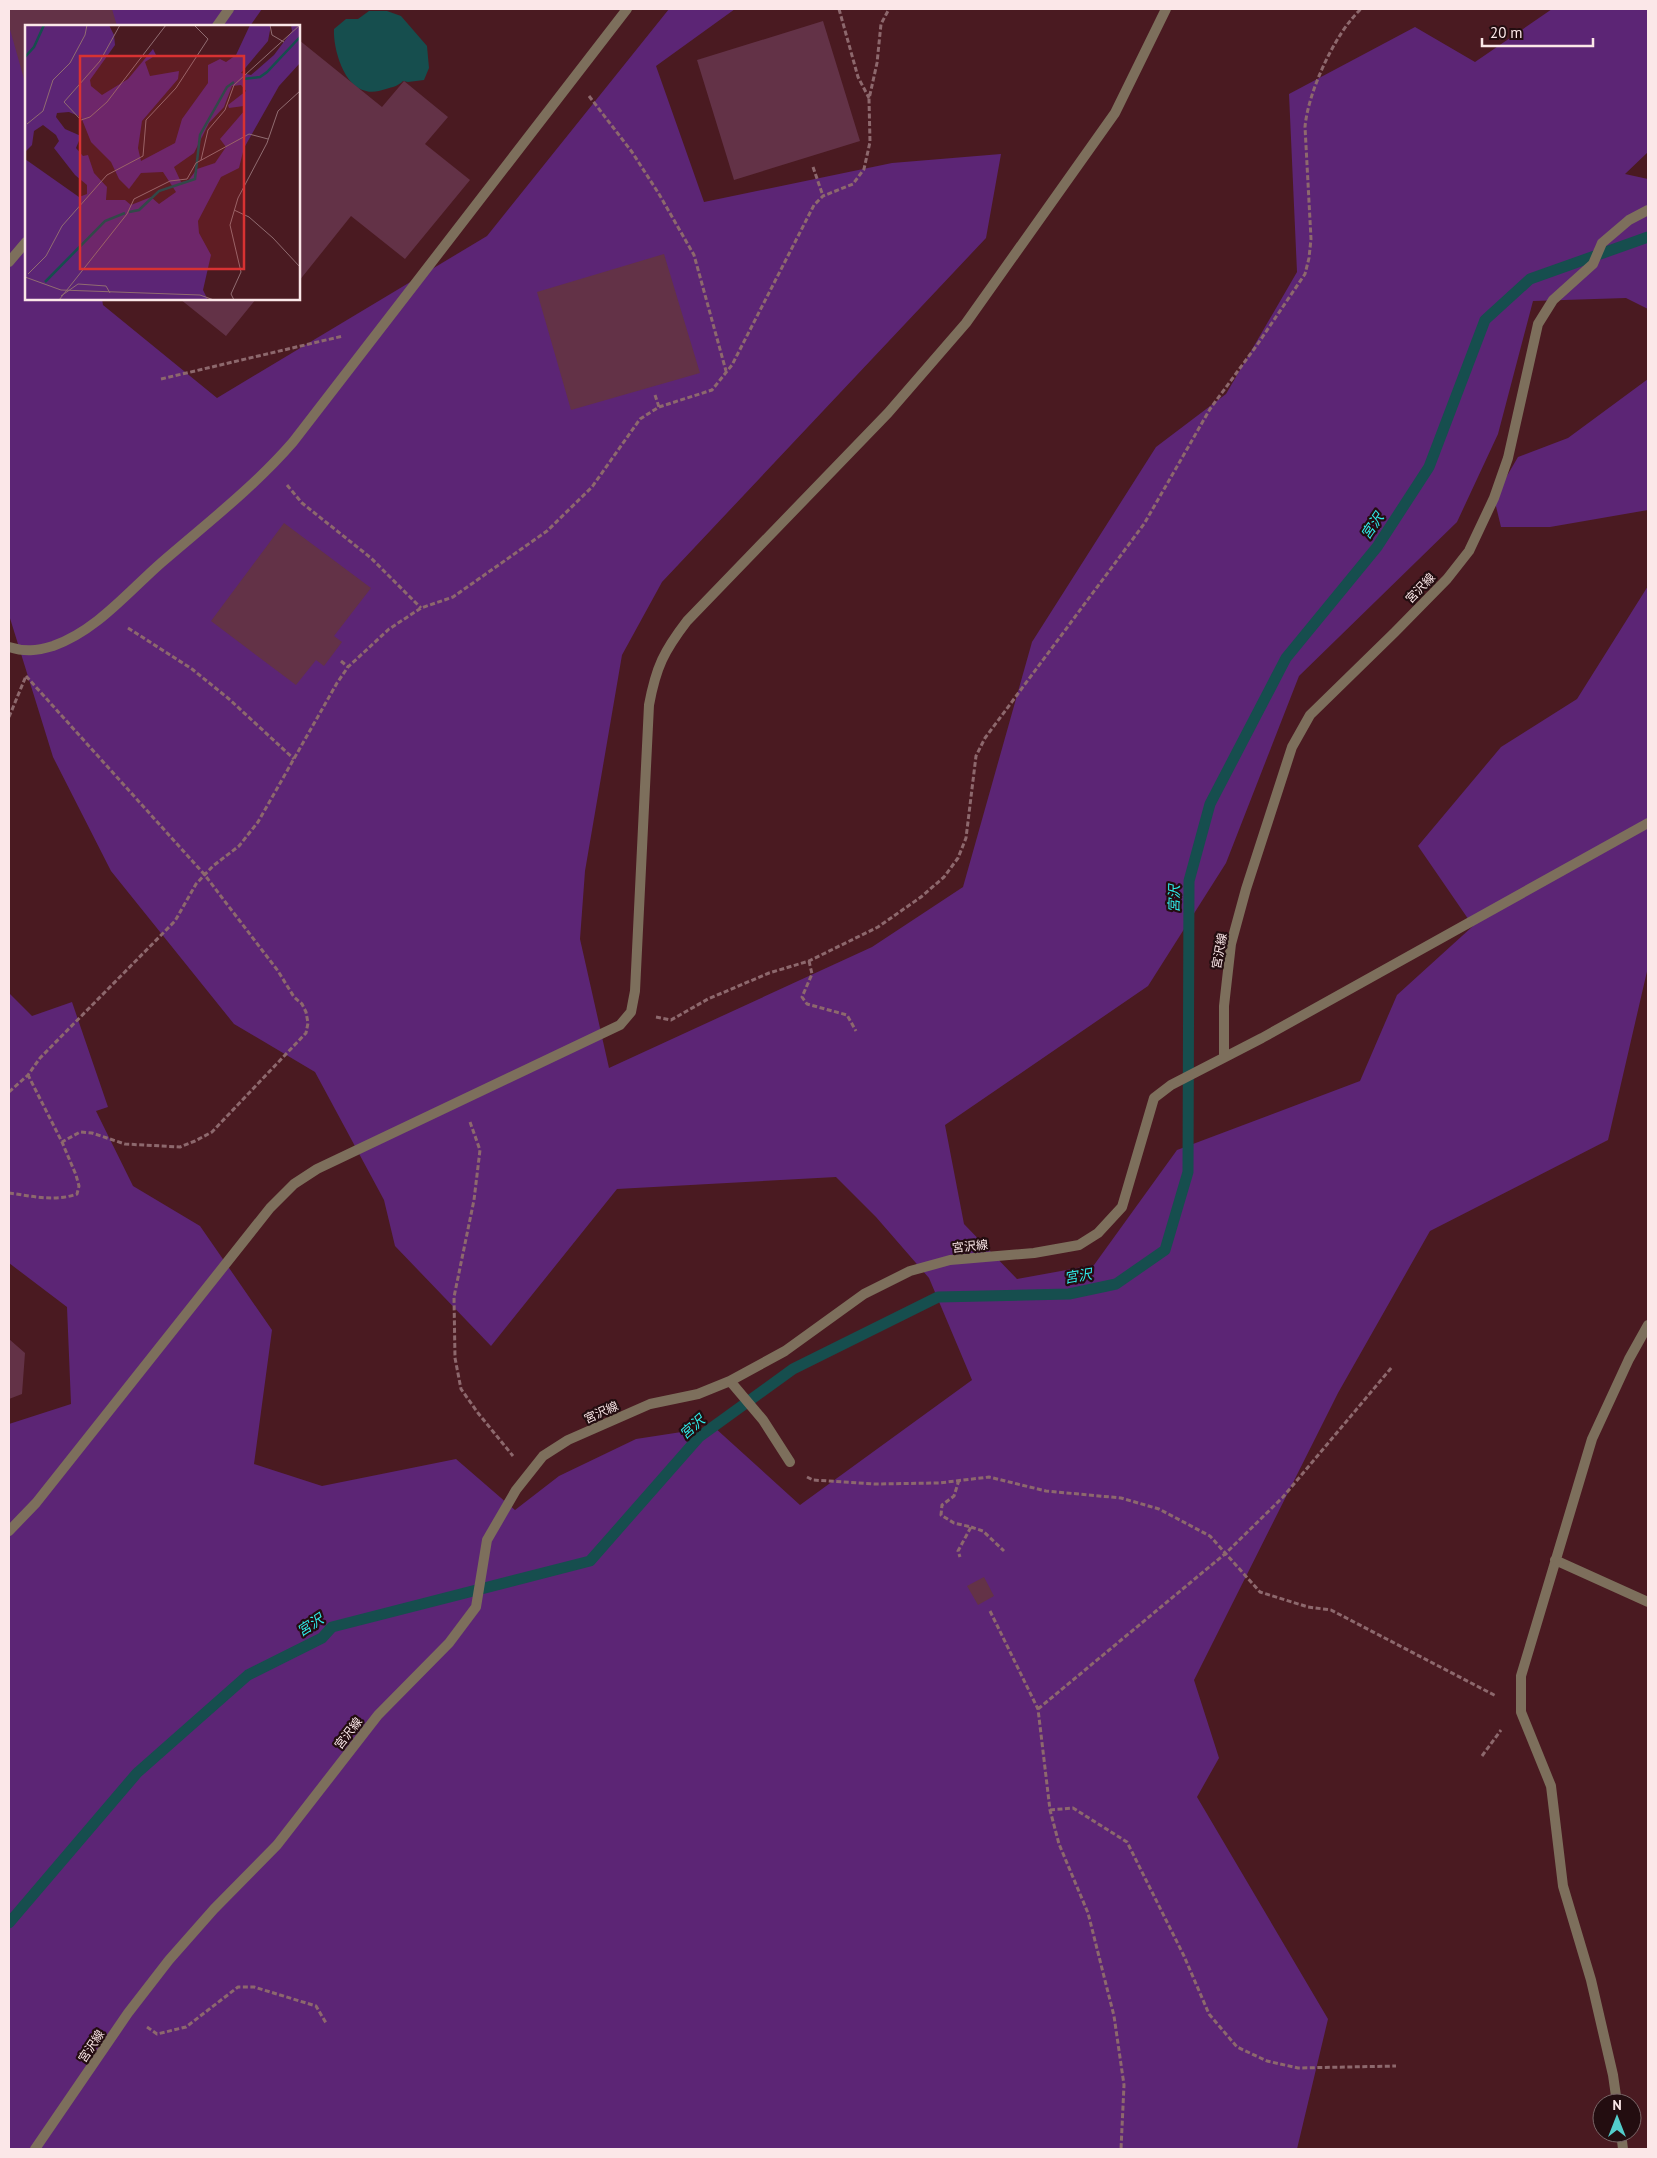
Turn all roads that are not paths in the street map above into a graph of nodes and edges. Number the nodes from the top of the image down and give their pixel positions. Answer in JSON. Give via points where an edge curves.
{"nodes":[{"id":1,"x":229,"y":9,"type":"edge"},
{"id":2,"x":627,"y":9,"type":"edge"},
{"id":3,"x":1166,"y":9,"type":"edge"},
{"id":4,"x":218,"y":25,"type":"edge"},
{"id":5,"x":1648,"y":210,"type":"edge"},
{"id":6,"x":25,"y":243,"type":"edge"},
{"id":7,"x":9,"y":262,"type":"edge"},
{"id":8,"x":9,"y":647,"type":"edge"},
{"id":9,"x":1648,"y":823,"type":"edge"},
{"id":10,"x":1224,"y":1056,"type":"junction"},
{"id":11,"x":1648,"y":1325,"type":"edge"},
{"id":12,"x":730,"y":1381,"type":"junction"},
{"id":13,"x":790,"y":1462,"type":"road end"},
{"id":14,"x":9,"y":1531,"type":"edge"},
{"id":15,"x":1555,"y":1560,"type":"junction"},
{"id":16,"x":1648,"y":1602,"type":"edge"},
{"id":17,"x":1616,"y":2093,"type":"edge"},
{"id":18,"x":35,"y":2149,"type":"edge"}],
"edges":[{"from":1,"to":4,"type":"street"},
{"from":2,"to":8,"type":"street","via":[[293,442],[270,467],[107,614],[54,645],[25,652]]},
{"from":3,"to":14,"type":"street","via":[[1115,113],[966,323],[888,413],[687,621],[667,647],[654,679],[649,705],[635,991],[631,1012],[620,1025],[317,1169],[294,1184],[270,1208],[36,1503]]},
{"from":5,"to":10,"type":"street","name":"宮沢線","via":[[1629,220],[1602,243],[1593,264],[1553,300],[1538,324],[1508,458],[1494,498],[1469,551],[1395,632],[1310,715],[1292,747],[1231,944],[1224,1006]]},
{"from":6,"to":7,"type":"street"},
{"from":9,"to":10,"type":"street","via":[[1262,1038]]},
{"from":10,"to":12,"type":"street","name":"宮沢線","via":[[1171,1084],[1154,1098],[1122,1207],[1098,1233],[1079,1245],[1034,1253],[950,1260],[910,1271],[864,1294],[785,1351]]},
{"from":11,"to":15,"type":"street","via":[[1592,1439]]},
{"from":12,"to":13,"type":"street"},
{"from":12,"to":18,"type":"street","name":"宮沢線","via":[[698,1394],[650,1404],[568,1440],[543,1456],[516,1490],[487,1540],[476,1607],[449,1642],[378,1715],[277,1845],[169,1960],[128,2013]]},
{"from":15,"to":16,"type":"street"},
{"from":15,"to":17,"type":"street","via":[[1520,1676],[1520,1712],[1551,1786],[1564,1886],[1591,1980]]}]}
